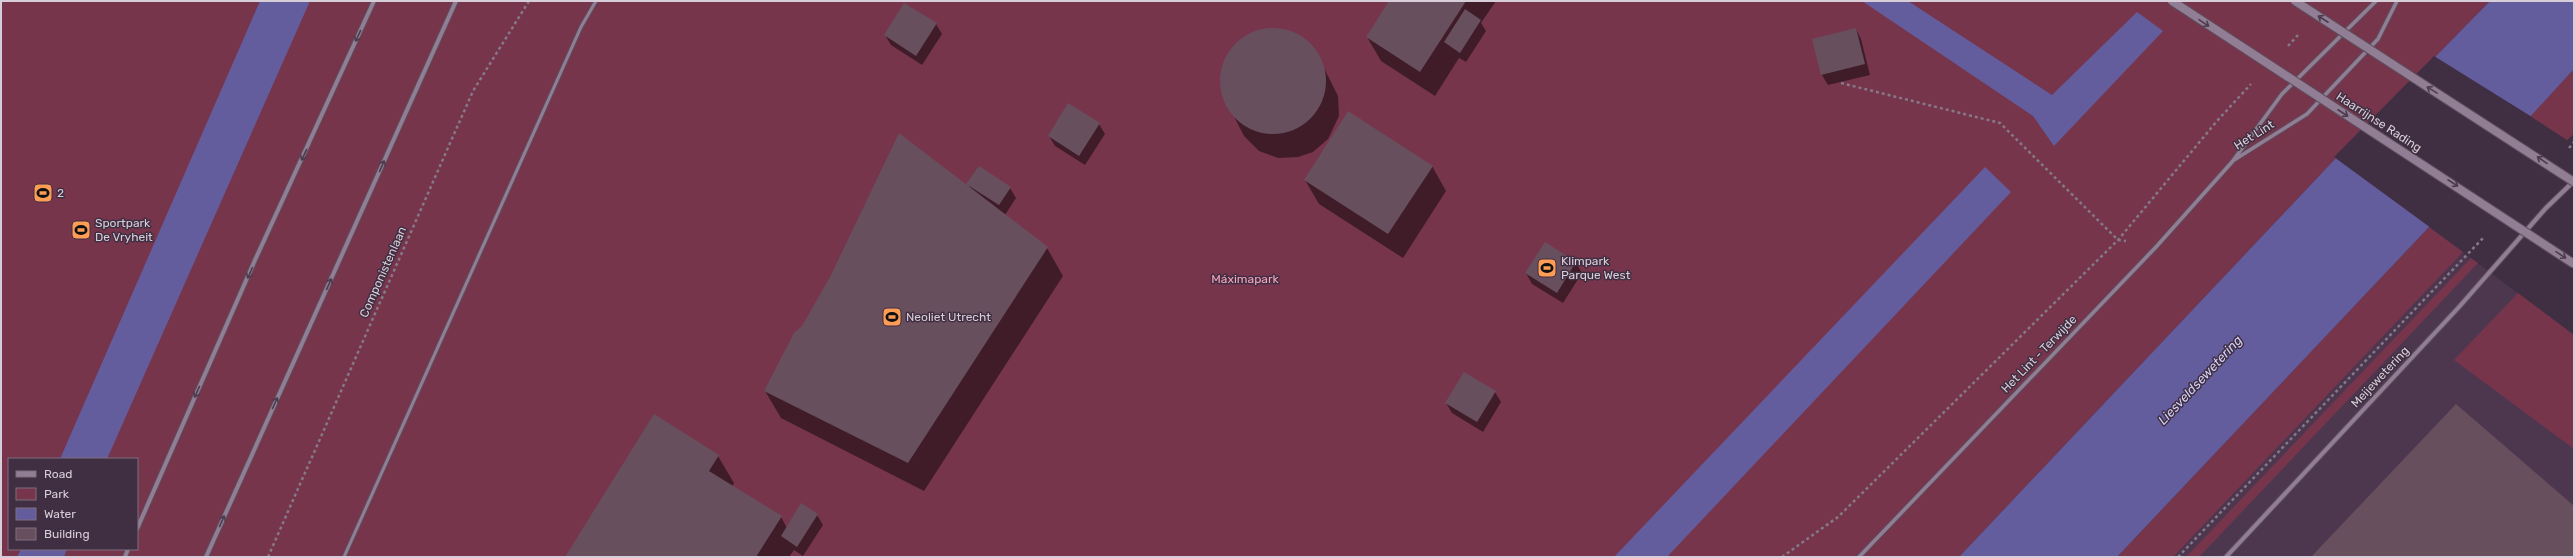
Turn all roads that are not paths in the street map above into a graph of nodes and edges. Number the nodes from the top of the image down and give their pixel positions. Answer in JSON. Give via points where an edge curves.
{"nodes":[{"id":1,"x":374,"y":1,"type":"edge"},
{"id":2,"x":456,"y":1,"type":"edge"},
{"id":3,"x":596,"y":1,"type":"edge"},
{"id":4,"x":2172,"y":1,"type":"edge"},
{"id":5,"x":2295,"y":1,"type":"edge"},
{"id":6,"x":2376,"y":1,"type":"edge"},
{"id":7,"x":2397,"y":1,"type":"edge"},
{"id":8,"x":2232,"y":162,"type":"junction"},
{"id":9,"x":2574,"y":181,"type":"edge"},
{"id":10,"x":2574,"y":264,"type":"edge"},
{"id":11,"x":138,"y":527,"type":"edge"},
{"id":12,"x":206,"y":557,"type":"edge"},
{"id":13,"x":344,"y":557,"type":"edge"},
{"id":14,"x":1859,"y":557,"type":"edge"},
{"id":15,"x":2226,"y":557,"type":"edge"}],
"edges":[{"from":1,"to":11,"type":"street","one_way":true,"via":[[255,260]]},
{"from":12,"to":2,"type":"street","one_way":true},
{"from":3,"to":13,"type":"lane","via":[[581,27]]},
{"from":4,"to":10,"type":"main road","name":"Haarrijnse Rading","one_way":true,"bridge":true},
{"from":9,"to":5,"type":"main road","one_way":true,"bridge":true},
{"from":6,"to":8,"type":"street","name":"Het Lint","via":[[2282,94]]},
{"from":7,"to":8,"type":"street","name":"Het Lint","via":[[2378,39],[2307,114]]},
{"from":8,"to":14,"type":"street","name":"Het Lint - Terwijde","via":[[2156,247]]},
{"from":9,"to":15,"type":"street","name":"Meijewetering","via":[[2546,208],[2459,307]]}]}
